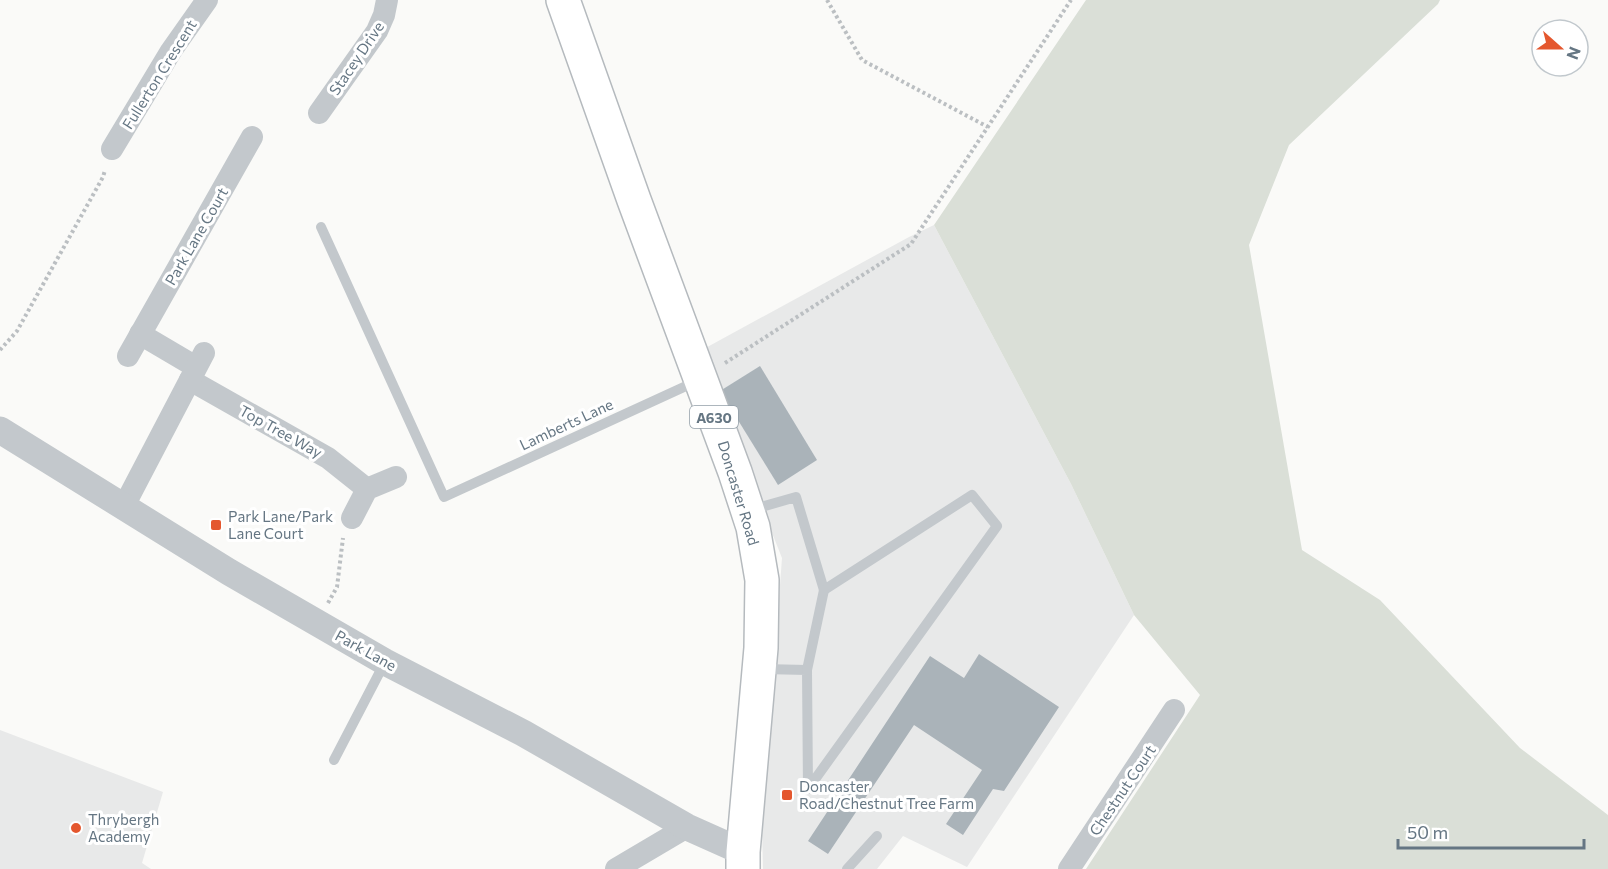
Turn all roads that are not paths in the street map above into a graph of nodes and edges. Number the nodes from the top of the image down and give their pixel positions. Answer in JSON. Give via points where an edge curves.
{"nodes":[{"id":1,"x":207,"y":0,"type":"edge"},
{"id":2,"x":387,"y":0,"type":"edge"},
{"id":3,"x":563,"y":0,"type":"edge"},
{"id":4,"x":319,"y":113,"type":"dead end"},
{"id":5,"x":252,"y":138,"type":"dead end"},
{"id":6,"x":112,"y":149,"type":"road end"},
{"id":7,"x":321,"y":227,"type":"dead end"},
{"id":8,"x":140,"y":334,"type":"junction"},
{"id":9,"x":128,"y":356,"type":"dead end"},
{"id":10,"x":197,"y":367,"type":"junction"},
{"id":11,"x":700,"y":379,"type":"junction"},
{"id":12,"x":0,"y":430,"type":"edge"},
{"id":13,"x":396,"y":477,"type":"dead end"},
{"id":14,"x":367,"y":489,"type":"junction"},
{"id":15,"x":124,"y":507,"type":"junction"},
{"id":16,"x":748,"y":511,"type":"junction"},
{"id":17,"x":351,"y":518,"type":"road end"},
{"id":18,"x":824,"y":590,"type":"junction"},
{"id":19,"x":385,"y":662,"type":"junction"},
{"id":20,"x":760,"y":669,"type":"junction"},
{"id":21,"x":807,"y":670,"type":"junction"},
{"id":22,"x":1174,"y":711,"type":"dead end"},
{"id":23,"x":334,"y":760,"type":"dead end"},
{"id":24,"x":687,"y":827,"type":"junction"},
{"id":25,"x":877,"y":836,"type":"dead end"},
{"id":26,"x":743,"y":860,"type":"edge"},
{"id":27,"x":616,"y":869,"type":"edge"},
{"id":28,"x":847,"y":869,"type":"edge"},
{"id":29,"x":1069,"y":869,"type":"edge"}],
"edges":[{"from":1,"to":6,"type":"street","name":"Fullerton Crescent"},
{"from":2,"to":4,"type":"street","name":"Stacey Drive","via":[[377,31]]},
{"from":3,"to":11,"type":"main road","name":"Doncaster Road","number":"A630"},
{"from":5,"to":8,"type":"street","name":"Park Lane Court"},
{"from":7,"to":11,"type":"lane","name":"Lamberts Lane","via":[[444,497]]},
{"from":8,"to":9,"type":"street","name":"Park Lane Court"},
{"from":8,"to":10,"type":"street"},
{"from":10,"to":14,"type":"street","name":"Top Tree Way"},
{"from":10,"to":15,"type":"street"},
{"from":11,"to":16,"type":"main road","name":"Doncaster Road","number":"A630"},
{"from":12,"to":15,"type":"street","name":"Park Lane"},
{"from":13,"to":14,"type":"street"},
{"from":14,"to":17,"type":"street"},
{"from":15,"to":19,"type":"street","name":"Park Lane"},
{"from":16,"to":18,"type":"lane","via":[[796,497]]},
{"from":16,"to":20,"type":"main road","name":"Doncaster Road","number":"A630","via":[[762,580]]},
{"from":18,"to":21,"type":"lane"},
{"from":18,"to":21,"type":"lane","via":[[972,495],[996,526],[808,789]]},
{"from":19,"to":23,"type":"lane"},
{"from":19,"to":24,"type":"street","name":"Park Lane","via":[[523,733]]},
{"from":20,"to":21,"type":"lane"},
{"from":20,"to":26,"type":"main road","name":"Doncaster Road","number":"A630"},
{"from":22,"to":29,"type":"street","name":"Chestnut Court"},
{"from":24,"to":26,"type":"street","name":"Park Lane"},
{"from":24,"to":27,"type":"street"},
{"from":25,"to":28,"type":"lane"}]}
